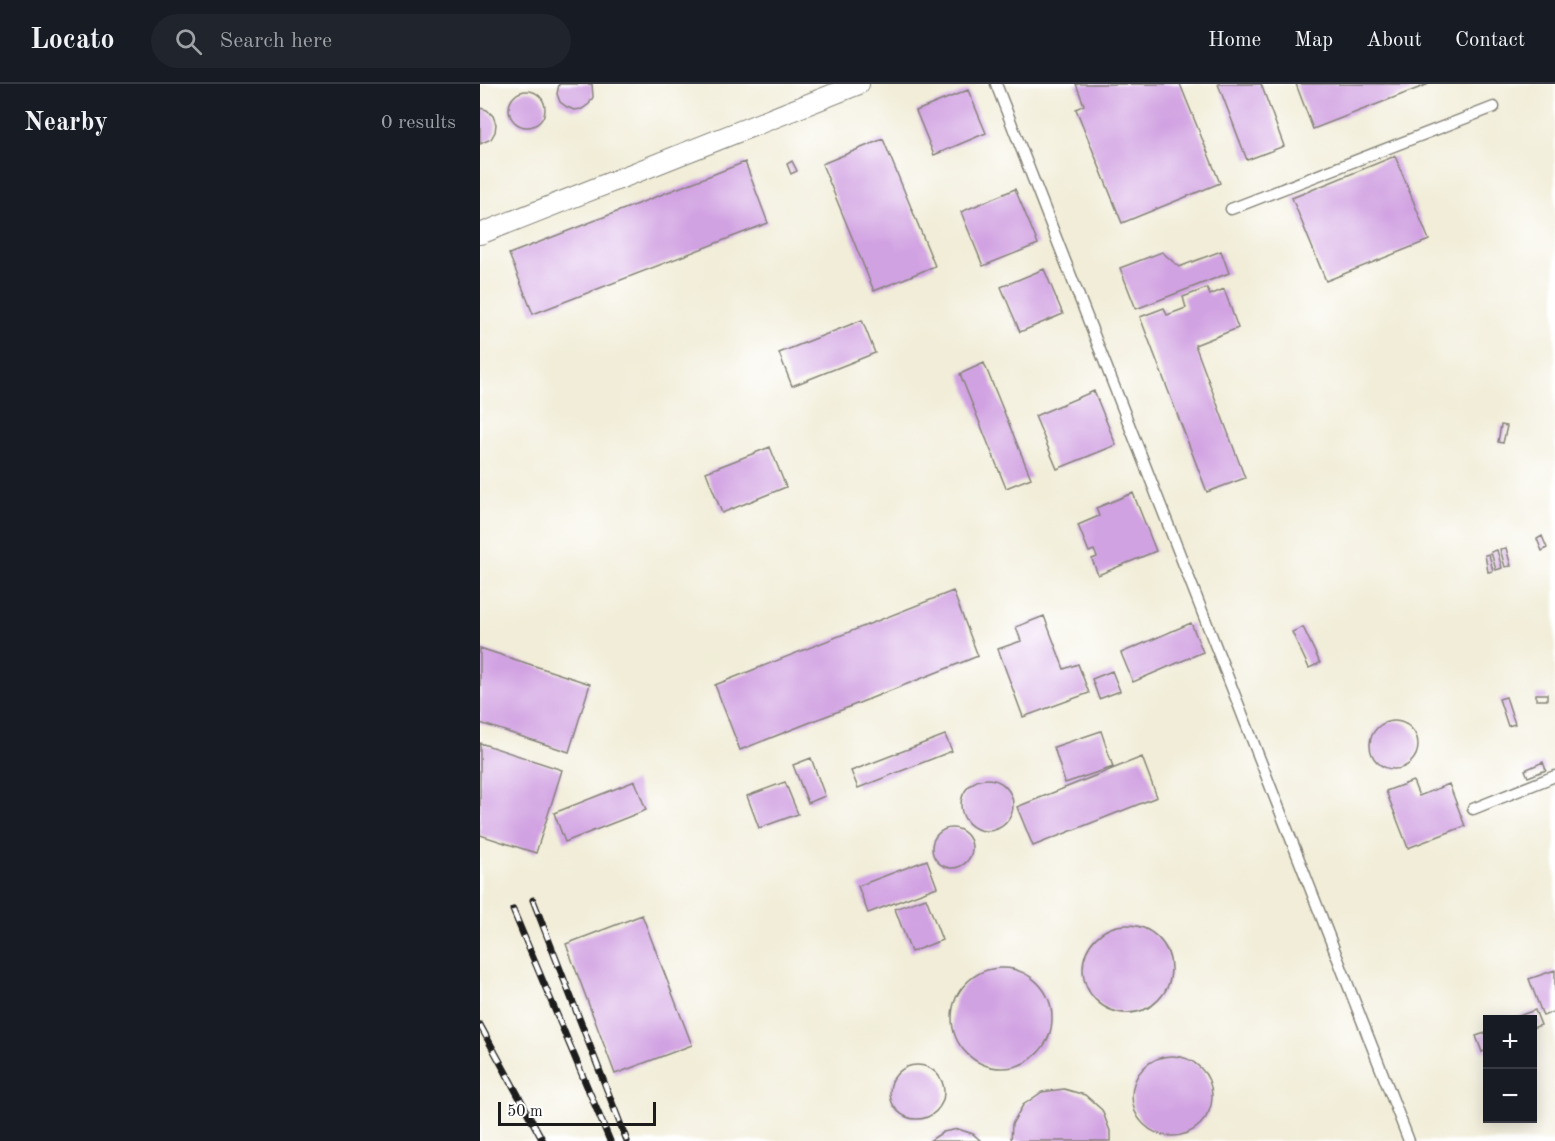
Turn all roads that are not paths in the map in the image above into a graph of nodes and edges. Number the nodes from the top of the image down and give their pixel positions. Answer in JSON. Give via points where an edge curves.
{"nodes":[{"id":1,"x":859,"y":84,"type":"edge"},
{"id":2,"x":996,"y":84,"type":"edge"},
{"id":3,"x":1494,"y":107,"type":"dead end"},
{"id":4,"x":1231,"y":209,"type":"dead end"},
{"id":5,"x":480,"y":234,"type":"edge"},
{"id":6,"x":1555,"y":776,"type":"edge"},
{"id":7,"x":1473,"y":809,"type":"dead end"},
{"id":8,"x":1409,"y":1141,"type":"edge"}],
"edges":[{"from":1,"to":5,"type":"street"},
{"from":2,"to":8,"type":"lane"},
{"from":3,"to":4,"type":"lane"},
{"from":6,"to":7,"type":"lane"}]}
